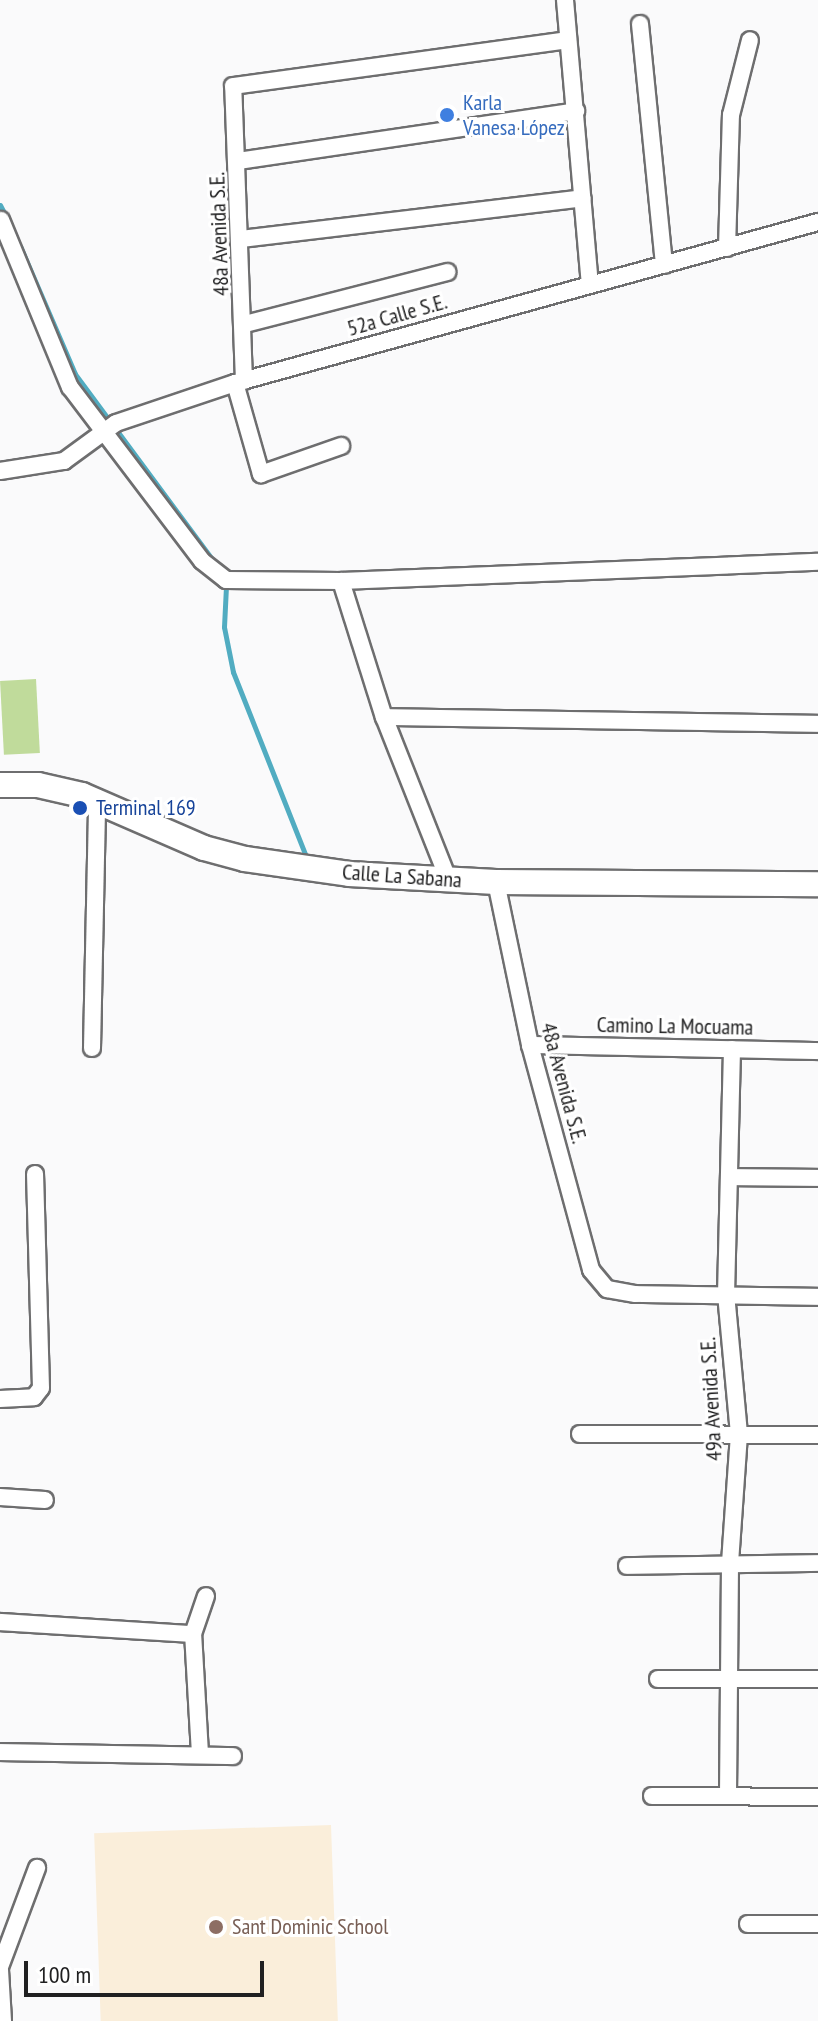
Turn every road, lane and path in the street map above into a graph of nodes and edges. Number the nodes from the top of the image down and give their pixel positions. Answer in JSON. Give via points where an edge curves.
{"nodes":[{"id":1,"x":565,"y":0,"type":"edge"},
{"id":2,"x":640,"y":24,"type":"dead end"},
{"id":3,"x":568,"y":40,"type":"junction"},
{"id":4,"x":750,"y":40,"type":"dead end"},
{"id":5,"x":576,"y":111,"type":"junction"},
{"id":6,"x":238,"y":161,"type":"junction"},
{"id":7,"x":583,"y":198,"type":"junction"},
{"id":8,"x":1,"y":220,"type":"edge"},
{"id":9,"x":818,"y":222,"type":"edge"},
{"id":10,"x":241,"y":239,"type":"junction"},
{"id":11,"x":727,"y":248,"type":"junction"},
{"id":12,"x":664,"y":265,"type":"junction"},
{"id":13,"x":447,"y":272,"type":"dead end"},
{"id":14,"x":590,"y":284,"type":"junction"},
{"id":15,"x":245,"y":324,"type":"junction"},
{"id":16,"x":240,"y":382,"type":"junction"},
{"id":17,"x":105,"y":430,"type":"junction"},
{"id":18,"x":341,"y":446,"type":"dead end"},
{"id":19,"x":0,"y":471,"type":"edge"},
{"id":20,"x":818,"y":562,"type":"edge"},
{"id":21,"x":341,"y":581,"type":"junction"},
{"id":22,"x":384,"y":717,"type":"junction"},
{"id":23,"x":818,"y":724,"type":"edge"},
{"id":24,"x":0,"y":785,"type":"edge"},
{"id":25,"x":97,"y":801,"type":"junction"},
{"id":26,"x":449,"y":881,"type":"junction"},
{"id":27,"x":496,"y":882,"type":"junction"},
{"id":28,"x":818,"y":884,"type":"edge"},
{"id":29,"x":530,"y":1045,"type":"junction"},
{"id":30,"x":92,"y":1048,"type":"dead end"},
{"id":31,"x":732,"y":1049,"type":"junction"},
{"id":32,"x":818,"y":1051,"type":"edge"},
{"id":33,"x":35,"y":1174,"type":"dead end"},
{"id":34,"x":729,"y":1177,"type":"junction"},
{"id":35,"x":818,"y":1178,"type":"edge"},
{"id":36,"x":726,"y":1295,"type":"junction"},
{"id":37,"x":818,"y":1297,"type":"edge"},
{"id":38,"x":0,"y":1399,"type":"edge"},
{"id":39,"x":580,"y":1434,"type":"dead end"},
{"id":40,"x":739,"y":1434,"type":"junction"},
{"id":41,"x":818,"y":1435,"type":"edge"},
{"id":42,"x":0,"y":1497,"type":"edge"},
{"id":43,"x":45,"y":1500,"type":"dead end"},
{"id":44,"x":730,"y":1563,"type":"junction"},
{"id":45,"x":818,"y":1563,"type":"edge"},
{"id":46,"x":627,"y":1566,"type":"dead end"},
{"id":47,"x":206,"y":1596,"type":"dead end"},
{"id":48,"x":0,"y":1622,"type":"edge"},
{"id":49,"x":193,"y":1634,"type":"junction"},
{"id":50,"x":658,"y":1679,"type":"dead end"},
{"id":51,"x":818,"y":1679,"type":"edge"},
{"id":52,"x":728,"y":1680,"type":"junction"},
{"id":53,"x":0,"y":1752,"type":"edge"},
{"id":54,"x":200,"y":1754,"type":"junction"},
{"id":55,"x":233,"y":1756,"type":"dead end"},
{"id":56,"x":728,"y":1794,"type":"junction"},
{"id":57,"x":652,"y":1796,"type":"dead end"},
{"id":58,"x":818,"y":1797,"type":"edge"},
{"id":59,"x":37,"y":1868,"type":"dead end"},
{"id":60,"x":748,"y":1924,"type":"dead end"},
{"id":61,"x":818,"y":1924,"type":"edge"},
{"id":62,"x":0,"y":1969,"type":"edge"},
{"id":63,"x":3,"y":2021,"type":"edge"}],
"edges":[{"from":1,"to":3,"type":"street"},
{"from":2,"to":12,"type":"street"},
{"from":3,"to":5,"type":"street"},
{"from":3,"to":6,"type":"street","name":"48a Avenida S.E.","via":[[233,86]]},
{"from":4,"to":11,"type":"street","via":[[731,115]]},
{"from":5,"to":6,"type":"street"},
{"from":5,"to":7,"type":"street"},
{"from":6,"to":10,"type":"street","name":"48a Avenida S.E."},
{"from":7,"to":10,"type":"street"},
{"from":7,"to":14,"type":"street"},
{"from":8,"to":17,"type":"street","via":[[70,387]]},
{"from":9,"to":11,"type":"street","name":"52a Calle S.E."},
{"from":10,"to":15,"type":"street","name":"48a Avenida S.E."},
{"from":11,"to":12,"type":"street","name":"52a Calle S.E."},
{"from":12,"to":14,"type":"street","name":"52a Calle S.E."},
{"from":13,"to":15,"type":"street"},
{"from":14,"to":16,"type":"street","name":"52a Calle S.E."},
{"from":15,"to":16,"type":"street","name":"48a Avenida S.E."},
{"from":16,"to":17,"type":"street","name":"52a Calle S.E."},
{"from":16,"to":18,"type":"street","name":"48a Avenida S.E.","via":[[261,474]]},
{"from":17,"to":19,"type":"street","name":"52a Calle S.E.","via":[[86,450],[64,461]]},
{"from":17,"to":21,"type":"street","via":[[214,574],[240,583]]},
{"from":20,"to":21,"type":"street"},
{"from":21,"to":22,"type":"street"},
{"from":22,"to":23,"type":"street"},
{"from":22,"to":26,"type":"street"},
{"from":24,"to":25,"type":"street","name":"Calle La Sabana","via":[[38,785]]},
{"from":25,"to":26,"type":"street","name":"Calle La Sabana","via":[[204,848],[245,859]]},
{"from":25,"to":30,"type":"street"},
{"from":26,"to":27,"type":"street","name":"Calle La Sabana"},
{"from":27,"to":28,"type":"street","name":"Calle La Sabana"},
{"from":27,"to":29,"type":"street","name":"48a Avenida S.E."},
{"from":29,"to":31,"type":"street","name":"Camino La Mocuama"},
{"from":29,"to":36,"type":"street","name":"48a Avenida S.E.","via":[[591,1270],[607,1289]]},
{"from":31,"to":32,"type":"street","name":"Camino La Mocuama"},
{"from":31,"to":34,"type":"street","name":"49a Avenida S.E."},
{"from":33,"to":38,"type":"street","via":[[41,1388],[34,1397]]},
{"from":34,"to":35,"type":"street"},
{"from":34,"to":36,"type":"street","name":"49a Avenida S.E."},
{"from":36,"to":37,"type":"street"},
{"from":36,"to":40,"type":"street","name":"49a Avenida S.E."},
{"from":39,"to":40,"type":"street"},
{"from":40,"to":41,"type":"street"},
{"from":40,"to":44,"type":"street","name":"49a Avenida S.E."},
{"from":42,"to":43,"type":"street"},
{"from":44,"to":45,"type":"street"},
{"from":44,"to":46,"type":"street"},
{"from":44,"to":52,"type":"street","name":"49a Avenida S.E."},
{"from":47,"to":49,"type":"street"},
{"from":48,"to":49,"type":"street"},
{"from":49,"to":54,"type":"street"},
{"from":50,"to":52,"type":"street"},
{"from":51,"to":52,"type":"street"},
{"from":52,"to":56,"type":"street","name":"49a Avenida S.E."},
{"from":53,"to":54,"type":"street"},
{"from":54,"to":55,"type":"street"},
{"from":56,"to":57,"type":"street"},
{"from":56,"to":58,"type":"street"},
{"from":59,"to":62,"type":"street"},
{"from":60,"to":61,"type":"street"},
{"from":62,"to":63,"type":"street"}]}
